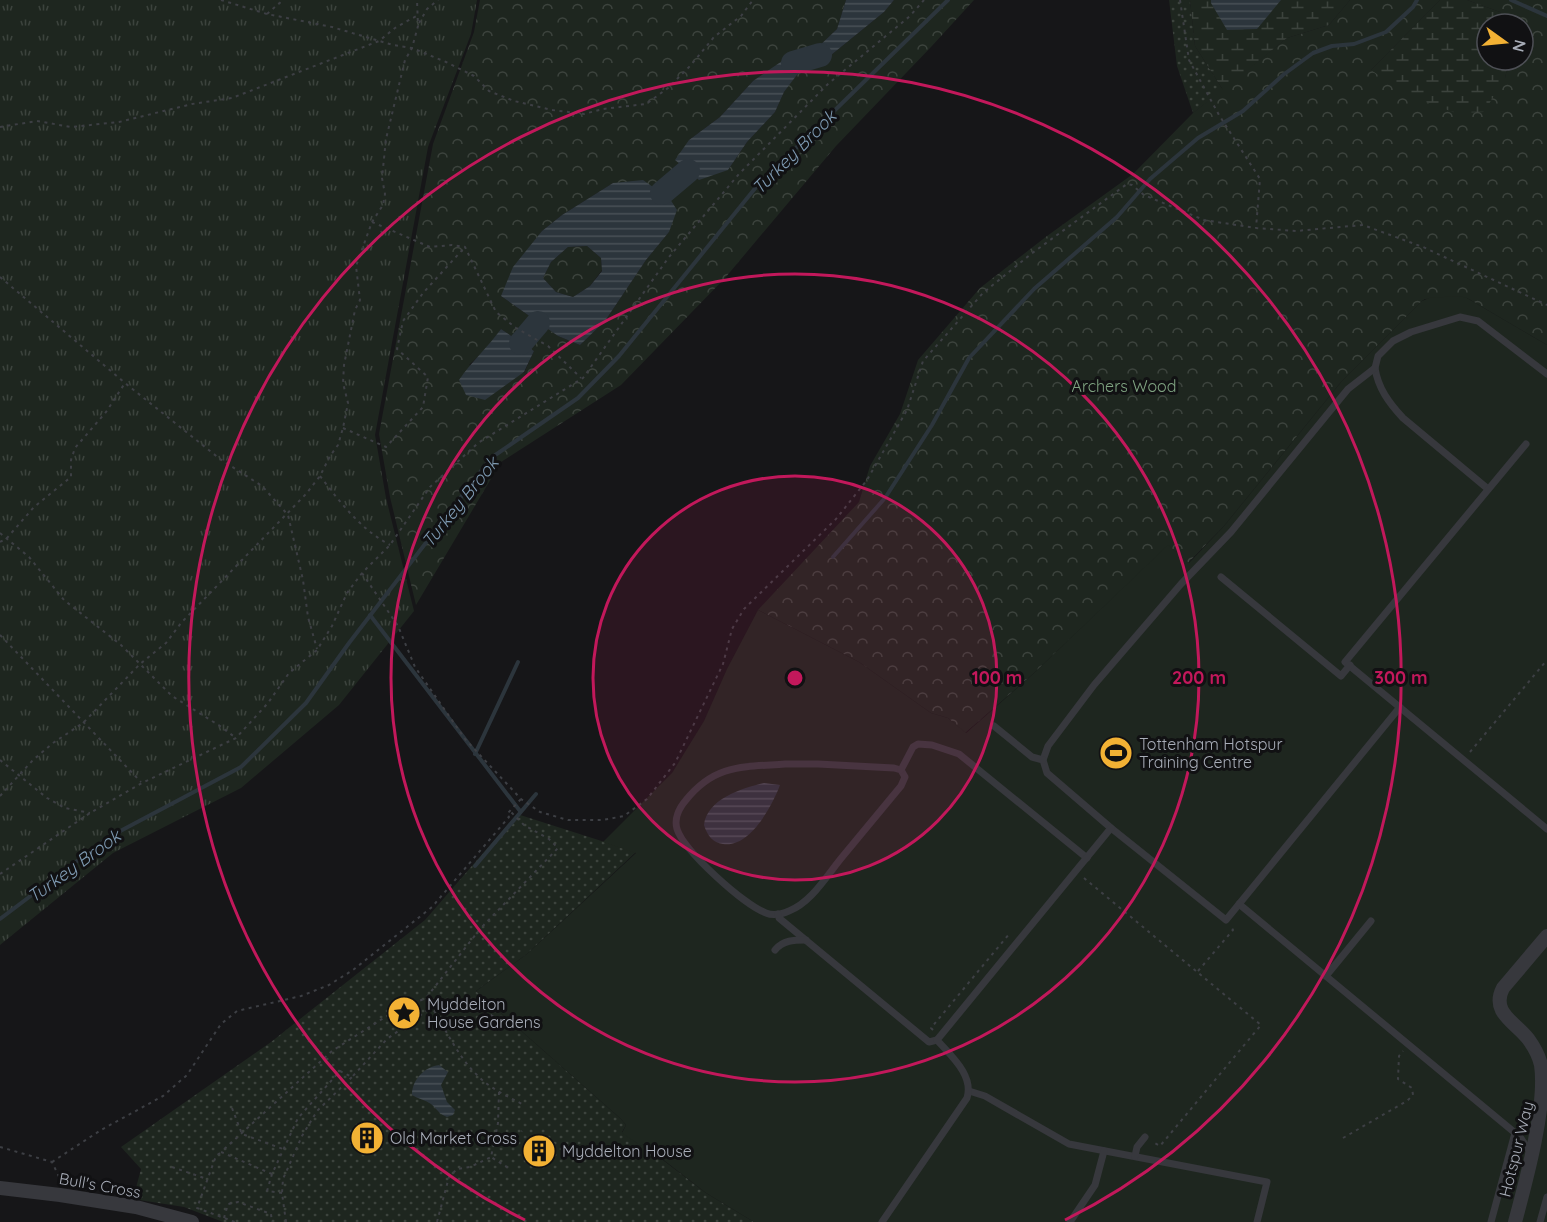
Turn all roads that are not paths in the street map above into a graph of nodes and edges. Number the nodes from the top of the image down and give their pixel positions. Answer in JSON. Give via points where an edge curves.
{"nodes":[{"id":1,"x":1374,"y":368,"type":"junction"},
{"id":2,"x":1547,"y":374,"type":"edge"},
{"id":3,"x":1526,"y":444,"type":"dead end"},
{"id":4,"x":1488,"y":489,"type":"junction"},
{"id":5,"x":1221,"y":577,"type":"dead end"},
{"id":6,"x":1350,"y":666,"type":"junction"},
{"id":7,"x":1400,"y":707,"type":"junction"},
{"id":8,"x":994,"y":726,"type":"dead end"},
{"id":9,"x":1043,"y":759,"type":"junction"},
{"id":10,"x":901,"y":770,"type":"junction"},
{"id":11,"x":1111,"y":828,"type":"junction"},
{"id":12,"x":1547,"y":829,"type":"edge"},
{"id":13,"x":1088,"y":858,"type":"junction"},
{"id":14,"x":1239,"y":904,"type":"junction"},
{"id":15,"x":778,"y":914,"type":"junction"},
{"id":16,"x":1371,"y":921,"type":"dead end"},
{"id":17,"x":1547,"y":936,"type":"edge"},
{"id":18,"x":806,"y":940,"type":"junction"},
{"id":19,"x":775,"y":950,"type":"dead end"},
{"id":20,"x":1326,"y":976,"type":"junction"},
{"id":21,"x":938,"y":1038,"type":"junction"},
{"id":22,"x":969,"y":1091,"type":"junction"},
{"id":23,"x":1515,"y":1133,"type":"junction"},
{"id":24,"x":1145,"y":1137,"type":"road end"},
{"id":25,"x":1104,"y":1151,"type":"junction"},
{"id":26,"x":1136,"y":1156,"type":"junction"},
{"id":27,"x":1533,"y":1156,"type":"junction"},
{"id":28,"x":0,"y":1188,"type":"edge"},
{"id":29,"x":1547,"y":1197,"type":"edge"},
{"id":30,"x":192,"y":1222,"type":"edge"},
{"id":31,"x":882,"y":1222,"type":"edge"},
{"id":32,"x":1070,"y":1222,"type":"edge"},
{"id":33,"x":1257,"y":1222,"type":"edge"},
{"id":34,"x":1491,"y":1222,"type":"edge"},
{"id":35,"x":1515,"y":1222,"type":"edge"},
{"id":36,"x":1540,"y":1222,"type":"edge"}],
"edges":[{"from":1,"to":2,"type":"lane","via":[[1377,356],[1393,341],[1460,317],[1478,321]]},
{"from":1,"to":4,"type":"lane","via":[[1384,394],[1398,412]]},
{"from":1,"to":9,"type":"lane","via":[[1348,389],[1231,532],[1094,686],[1048,746]]},
{"from":3,"to":4,"type":"lane"},
{"from":4,"to":6,"type":"lane","via":[[1345,662]]},
{"from":5,"to":6,"type":"lane","via":[[1341,676]]},
{"from":6,"to":7,"type":"lane"},
{"from":7,"to":12,"type":"lane"},
{"from":7,"to":14,"type":"lane"},
{"from":8,"to":9,"type":"lane","via":[[1032,757]]},
{"from":9,"to":11,"type":"lane","via":[[1047,773]]},
{"from":10,"to":13,"type":"lane","via":[[918,744],[959,754]]},
{"from":10,"to":15,"type":"lane","via":[[905,777],[901,786],[809,897]]},
{"from":10,"to":15,"type":"lane","via":[[818,764],[754,766],[720,772],[692,793],[677,815],[681,837],[706,867],[739,896],[768,914]]},
{"from":11,"to":13,"type":"lane"},
{"from":11,"to":14,"type":"lane","via":[[1226,920]]},
{"from":13,"to":21,"type":"lane"},
{"from":14,"to":20,"type":"lane"},
{"from":15,"to":18,"type":"lane"},
{"from":16,"to":20,"type":"lane"},
{"from":17,"to":27,"type":"street","name":"Hotspur Way","via":[[1499,995],[1502,1011],[1535,1050],[1545,1081],[1546,1100]]},
{"from":18,"to":19,"type":"lane","via":[[785,942]]},
{"from":18,"to":21,"type":"lane","via":[[929,1042]]},
{"from":20,"to":23,"type":"lane"},
{"from":21,"to":22,"type":"lane","via":[[960,1066]]},
{"from":22,"to":25,"type":"lane","via":[[985,1096],[1069,1144]]},
{"from":22,"to":31,"type":"lane"},
{"from":23,"to":27,"type":"lane"},
{"from":23,"to":34,"type":"lane"},
{"from":24,"to":26,"type":"lane"},
{"from":25,"to":26,"type":"lane"},
{"from":25,"to":32,"type":"lane","via":[[1095,1185]]},
{"from":26,"to":33,"type":"lane","via":[[1267,1182]]},
{"from":27,"to":35,"type":"street","name":"Hotspur Way"},
{"from":28,"to":30,"type":"street","name":"Bull's Cross","via":[[136,1207]]},
{"from":29,"to":36,"type":"lane"}]}
